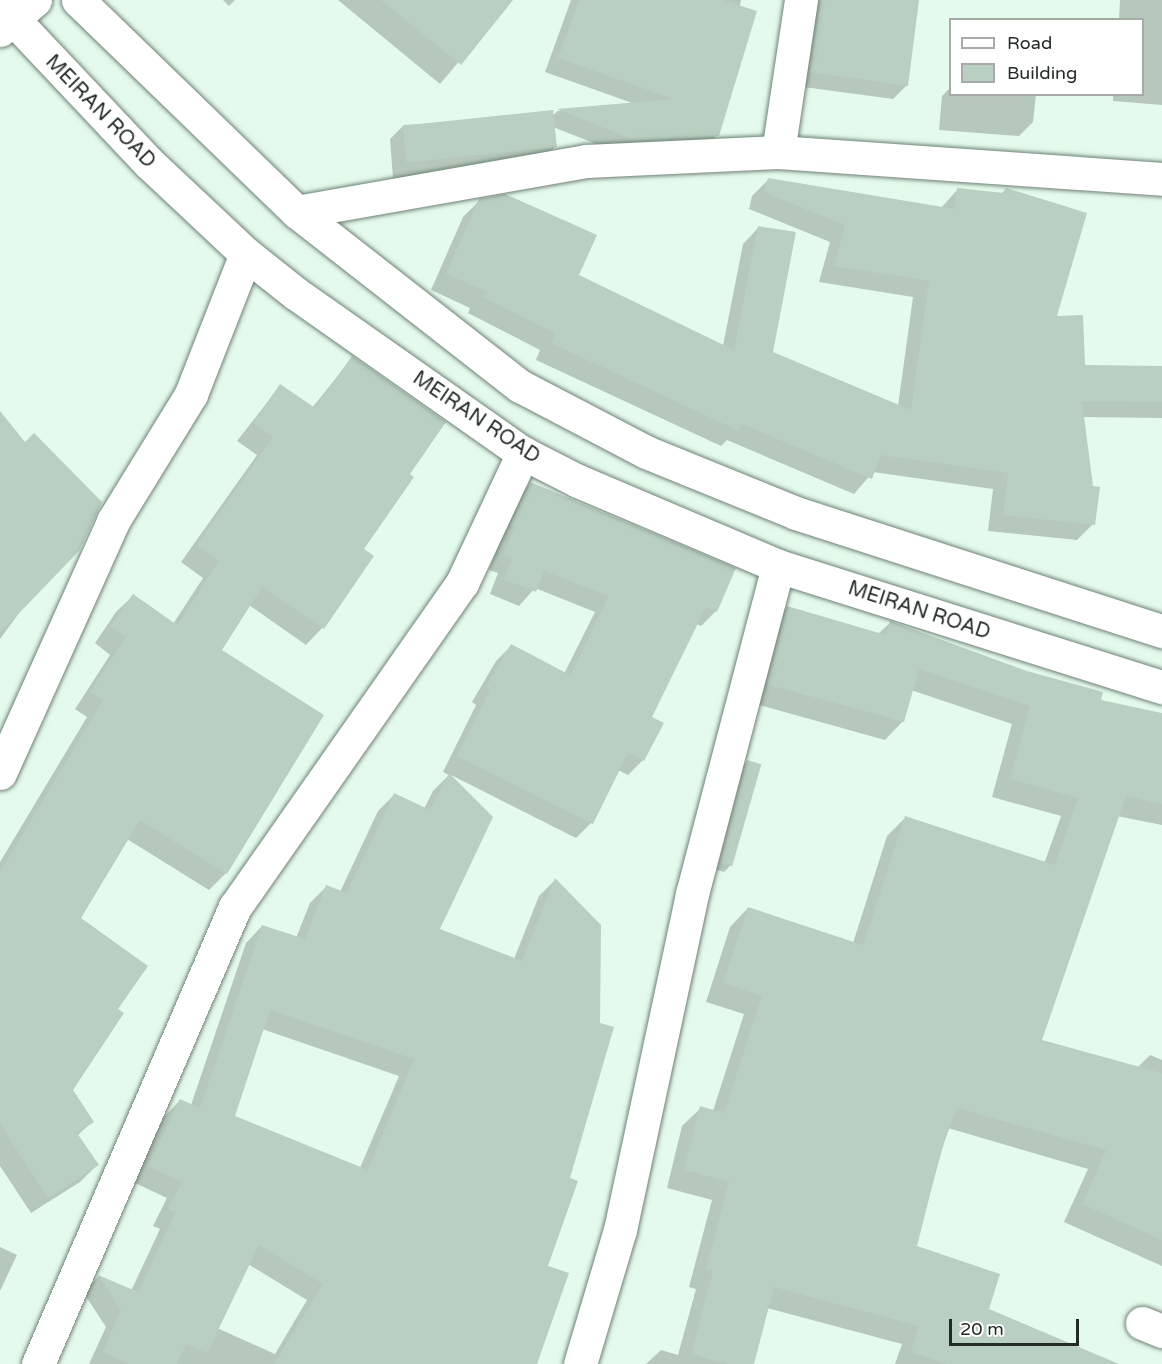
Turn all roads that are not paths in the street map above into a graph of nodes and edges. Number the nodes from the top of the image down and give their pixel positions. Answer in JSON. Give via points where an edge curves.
{"nodes":[{"id":1,"x":78,"y":0,"type":"edge"},
{"id":2,"x":801,"y":0,"type":"edge"},
{"id":3,"x":12,"y":13,"type":"edge"},
{"id":4,"x":778,"y":152,"type":"junction"},
{"id":5,"x":1162,"y":179,"type":"edge"},
{"id":6,"x":297,"y":212,"type":"junction"},
{"id":7,"x":246,"y":254,"type":"junction"},
{"id":8,"x":523,"y":453,"type":"junction"},
{"id":9,"x":778,"y":566,"type":"junction"},
{"id":10,"x":1162,"y":631,"type":"edge"},
{"id":11,"x":1162,"y":687,"type":"edge"},
{"id":12,"x":0,"y":773,"type":"edge"},
{"id":13,"x":38,"y":1364,"type":"edge"},
{"id":14,"x":580,"y":1364,"type":"edge"}],
"edges":[{"from":1,"to":6,"type":"street"},
{"from":2,"to":4,"type":"street"},
{"from":3,"to":7,"type":"street","name":"MEIRAN ROAD","via":[[149,163]]},
{"from":4,"to":5,"type":"street"},
{"from":4,"to":6,"type":"street","via":[[586,161]]},
{"from":6,"to":10,"type":"street","via":[[520,386],[646,452],[796,513]]},
{"from":7,"to":8,"type":"street","name":"MEIRAN ROAD","via":[[295,293]]},
{"from":7,"to":12,"type":"street","via":[[191,394],[113,521]]},
{"from":8,"to":9,"type":"street","name":"MEIRAN ROAD","via":[[578,481]]},
{"from":8,"to":13,"type":"street","via":[[462,583],[235,907]]},
{"from":9,"to":11,"type":"street","name":"MEIRAN ROAD"},
{"from":9,"to":14,"type":"street","via":[[692,894],[620,1230]]}]}
